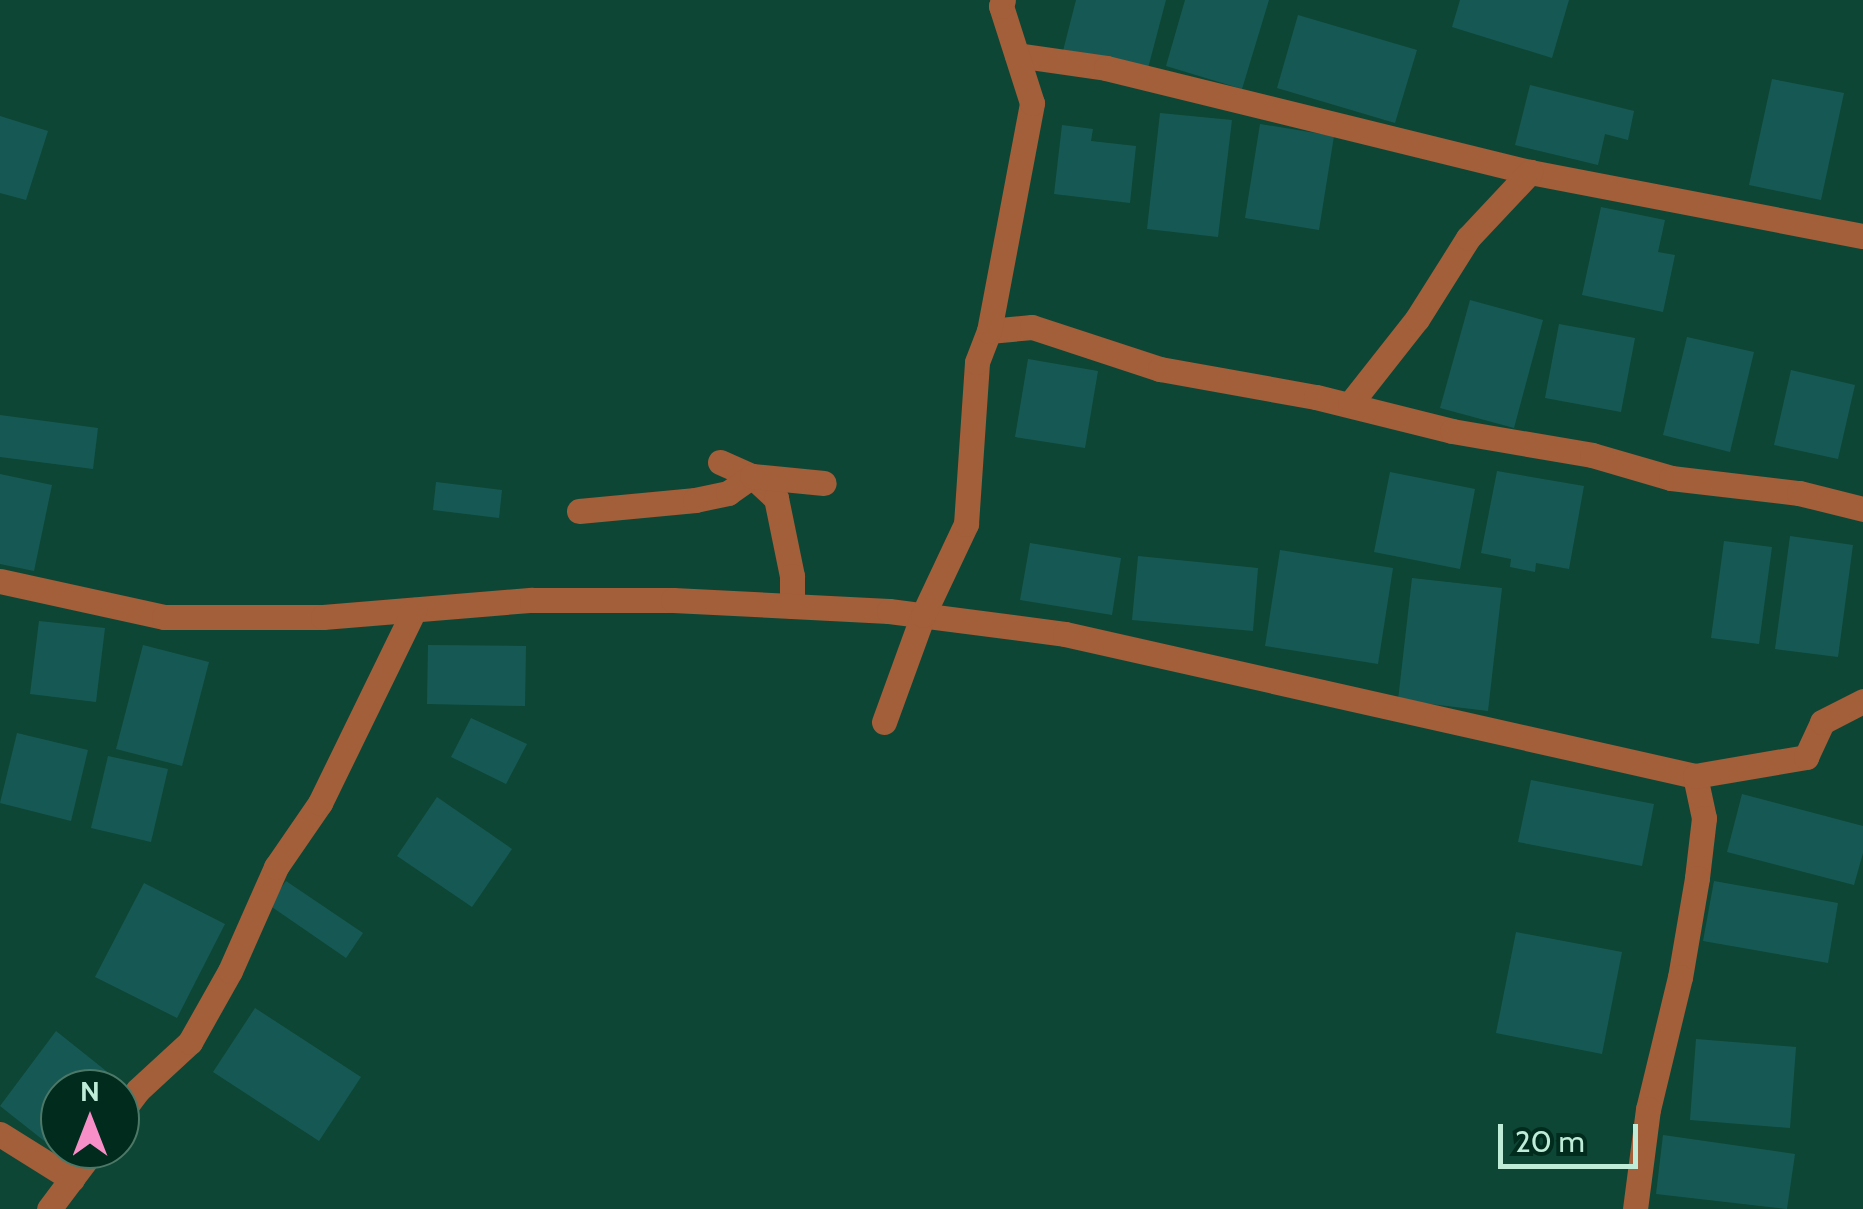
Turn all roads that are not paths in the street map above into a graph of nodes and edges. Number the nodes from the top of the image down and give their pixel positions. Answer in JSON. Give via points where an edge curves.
{"nodes":[{"id":1,"x":1004,"y":0,"type":"edge"},
{"id":2,"x":1017,"y":54,"type":"junction"},
{"id":3,"x":1530,"y":172,"type":"junction"},
{"id":4,"x":1863,"y":236,"type":"edge"},
{"id":5,"x":989,"y":330,"type":"junction"},
{"id":6,"x":1350,"y":404,"type":"junction"},
{"id":7,"x":720,"y":462,"type":"dead end"},
{"id":8,"x":752,"y":476,"type":"junction"},
{"id":9,"x":824,"y":483,"type":"dead end"},
{"id":10,"x":1863,"y":509,"type":"edge"},
{"id":11,"x":579,"y":511,"type":"dead end"},
{"id":12,"x":0,"y":580,"type":"edge"},
{"id":13,"x":792,"y":606,"type":"junction"},
{"id":14,"x":414,"y":610,"type":"junction"},
{"id":15,"x":923,"y":615,"type":"junction"},
{"id":16,"x":1863,"y":701,"type":"edge"},
{"id":17,"x":884,"y":722,"type":"dead end"},
{"id":18,"x":1696,"y":776,"type":"junction"},
{"id":19,"x":140,"y":1088,"type":"edge"},
{"id":20,"x":0,"y":1134,"type":"edge"},
{"id":21,"x":79,"y":1169,"type":"edge"},
{"id":22,"x":72,"y":1179,"type":"junction"},
{"id":23,"x":49,"y":1209,"type":"edge"},
{"id":24,"x":1636,"y":1209,"type":"edge"}],
"edges":[{"from":1,"to":2,"type":"street"},
{"from":2,"to":3,"type":"street","via":[[1106,68]]},
{"from":2,"to":5,"type":"street","via":[[1032,103]]},
{"from":3,"to":4,"type":"street"},
{"from":3,"to":6,"type":"street","via":[[1468,238],[1418,319]]},
{"from":5,"to":6,"type":"street","via":[[1032,327],[1160,369]]},
{"from":5,"to":15,"type":"street","via":[[978,362],[966,524]]},
{"from":6,"to":10,"type":"street","via":[[1671,478]]},
{"from":7,"to":8,"type":"street"},
{"from":8,"to":9,"type":"street"},
{"from":8,"to":11,"type":"street","via":[[728,493],[695,500]]},
{"from":8,"to":13,"type":"street","via":[[776,498]]},
{"from":12,"to":14,"type":"street","via":[[164,617]]},
{"from":13,"to":14,"type":"street","via":[[532,600]]},
{"from":13,"to":15,"type":"street"},
{"from":14,"to":19,"type":"street","via":[[320,803],[276,867],[190,1042]]},
{"from":15,"to":17,"type":"street"},
{"from":15,"to":18,"type":"street","via":[[1065,634]]},
{"from":16,"to":18,"type":"street","via":[[1822,722],[1806,757]]},
{"from":18,"to":24,"type":"street","via":[[1704,818],[1697,878],[1648,1109]]},
{"from":20,"to":22,"type":"street"},
{"from":21,"to":22,"type":"street"},
{"from":22,"to":23,"type":"street"}]}
